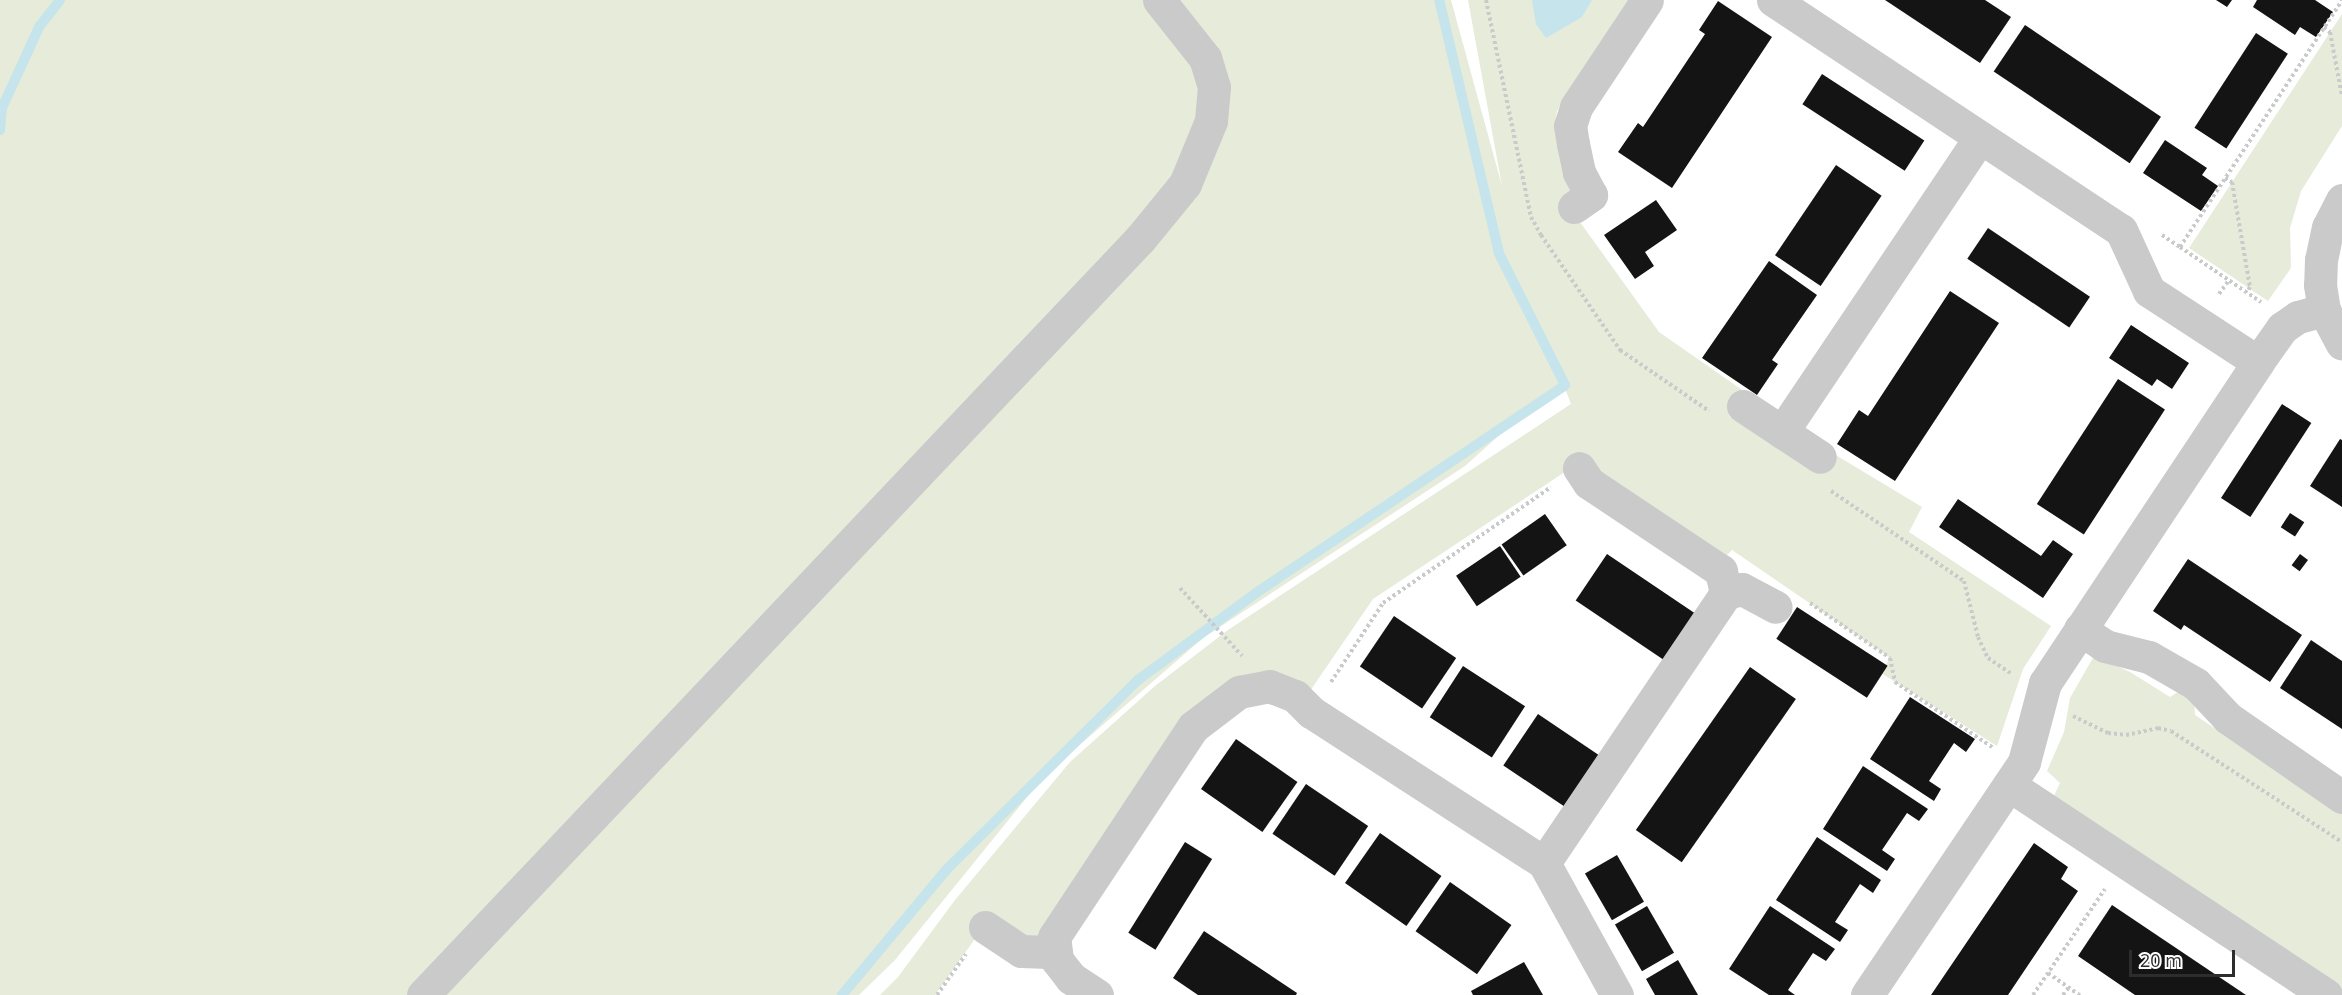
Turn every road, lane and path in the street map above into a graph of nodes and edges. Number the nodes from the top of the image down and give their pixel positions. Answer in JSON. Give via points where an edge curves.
{"nodes":[{"id":1,"x":1159,"y":0,"type":"edge"},
{"id":2,"x":1647,"y":0,"type":"edge"},
{"id":3,"x":1773,"y":0,"type":"edge"},
{"id":4,"x":2342,"y":0,"type":"edge"},
{"id":5,"x":2324,"y":27,"type":"junction"},
{"id":6,"x":2342,"y":96,"type":"edge"},
{"id":7,"x":1980,"y":137,"type":"junction"},
{"id":8,"x":2225,"y":178,"type":"junction"},
{"id":9,"x":2342,"y":200,"type":"edge"},
{"id":10,"x":1574,"y":207,"type":"dead end"},
{"id":11,"x":2132,"y":246,"type":"junction"},
{"id":12,"x":2180,"y":247,"type":"junction"},
{"id":13,"x":2247,"y":292,"type":"junction"},
{"id":14,"x":2311,"y":313,"type":"junction"},
{"id":15,"x":2342,"y":344,"type":"edge"},
{"id":16,"x":2258,"y":362,"type":"junction"},
{"id":17,"x":1743,"y":406,"type":"dead end"},
{"id":18,"x":1782,"y":432,"type":"junction"},
{"id":19,"x":1820,"y":457,"type":"dead end"},
{"id":20,"x":1579,"y":468,"type":"joint"},
{"id":21,"x":1180,"y":588,"type":"dead end"},
{"id":22,"x":1726,"y":593,"type":"junction"},
{"id":23,"x":1776,"y":607,"type":"joint"},
{"id":24,"x":2080,"y":629,"type":"junction"},
{"id":25,"x":1258,"y":688,"type":"junction"},
{"id":26,"x":1311,"y":712,"type":"junction"},
{"id":27,"x":1997,"y":750,"type":"dead end"},
{"id":28,"x":2009,"y":785,"type":"junction"},
{"id":29,"x":2342,"y":796,"type":"edge"},
{"id":30,"x":2124,"y":861,"type":"junction"},
{"id":31,"x":1544,"y":863,"type":"junction"},
{"id":32,"x":985,"y":927,"type":"joint"},
{"id":33,"x":1056,"y":952,"type":"junction"},
{"id":34,"x":2048,"y":973,"type":"junction"},
{"id":35,"x":2069,"y":987,"type":"junction"},
{"id":36,"x":423,"y":995,"type":"edge"},
{"id":37,"x":938,"y":995,"type":"edge"},
{"id":38,"x":1097,"y":995,"type":"edge"},
{"id":39,"x":1617,"y":995,"type":"edge"},
{"id":40,"x":1867,"y":995,"type":"edge"},
{"id":41,"x":2033,"y":995,"type":"edge"},
{"id":42,"x":2063,"y":995,"type":"edge"},
{"id":43,"x":2080,"y":995,"type":"edge"},
{"id":44,"x":2326,"y":995,"type":"edge"}],
"edges":[{"from":1,"to":36,"type":"street","via":[[1205,58],[1214,87],[1211,121],[1185,184],[1140,239]]},
{"from":2,"to":10,"type":"street","via":[[1576,106],[1570,126],[1573,144],[1591,195]]},
{"from":3,"to":7,"type":"street"},
{"from":4,"to":5,"type":"path"},
{"from":5,"to":6,"type":"path","via":[[2330,32]]},
{"from":5,"to":8,"type":"path"},
{"from":7,"to":11,"type":"street","via":[[2121,230]]},
{"from":7,"to":18,"type":"street"},
{"from":8,"to":12,"type":"path"},
{"from":8,"to":13,"type":"path","via":[[2232,182],[2250,287]]},
{"from":9,"to":14,"type":"street","via":[[2328,227]]},
{"from":11,"to":12,"type":"path","via":[[2161,234]]},
{"from":11,"to":16,"type":"street","via":[[2149,291]]},
{"from":12,"to":13,"type":"path"},
{"from":13,"to":14,"type":"path","via":[[2267,306],[2287,296]]},
{"from":14,"to":15,"type":"street"},
{"from":14,"to":16,"type":"street","via":[[2282,328]]},
{"from":16,"to":24,"type":"street"},
{"from":17,"to":18,"type":"street"},
{"from":18,"to":19,"type":"street"},
{"from":20,"to":22,"type":"street","via":[[1589,483],[1721,571]]},
{"from":20,"to":26,"type":"path","via":[[1383,603]]},
{"from":21,"to":25,"type":"path","via":[[1253,668]]},
{"from":22,"to":23,"type":"street","via":[[1742,589]]},
{"from":22,"to":31,"type":"street"},
{"from":23,"to":27,"type":"path","via":[[1789,588],[1890,658],[1895,682]]},
{"from":24,"to":28,"type":"street","via":[[2045,683],[2024,762]]},
{"from":24,"to":29,"type":"street","via":[[2105,646],[2149,657],[2196,684],[2229,718]]},
{"from":25,"to":26,"type":"street","via":[[1269,686],[1295,696]]},
{"from":25,"to":33,"type":"street","via":[[1239,692],[1193,727],[1068,913],[1054,937]]},
{"from":26,"to":31,"type":"street"},
{"from":28,"to":30,"type":"street"},
{"from":28,"to":40,"type":"street"},
{"from":30,"to":34,"type":"path"},
{"from":30,"to":44,"type":"street"},
{"from":31,"to":39,"type":"street"},
{"from":32,"to":33,"type":"street","via":[[1021,951]]},
{"from":32,"to":37,"type":"path"},
{"from":33,"to":38,"type":"street","via":[[1057,960],[1071,978]]},
{"from":34,"to":35,"type":"path"},
{"from":34,"to":41,"type":"path"},
{"from":35,"to":42,"type":"path"},
{"from":35,"to":43,"type":"path"}]}
